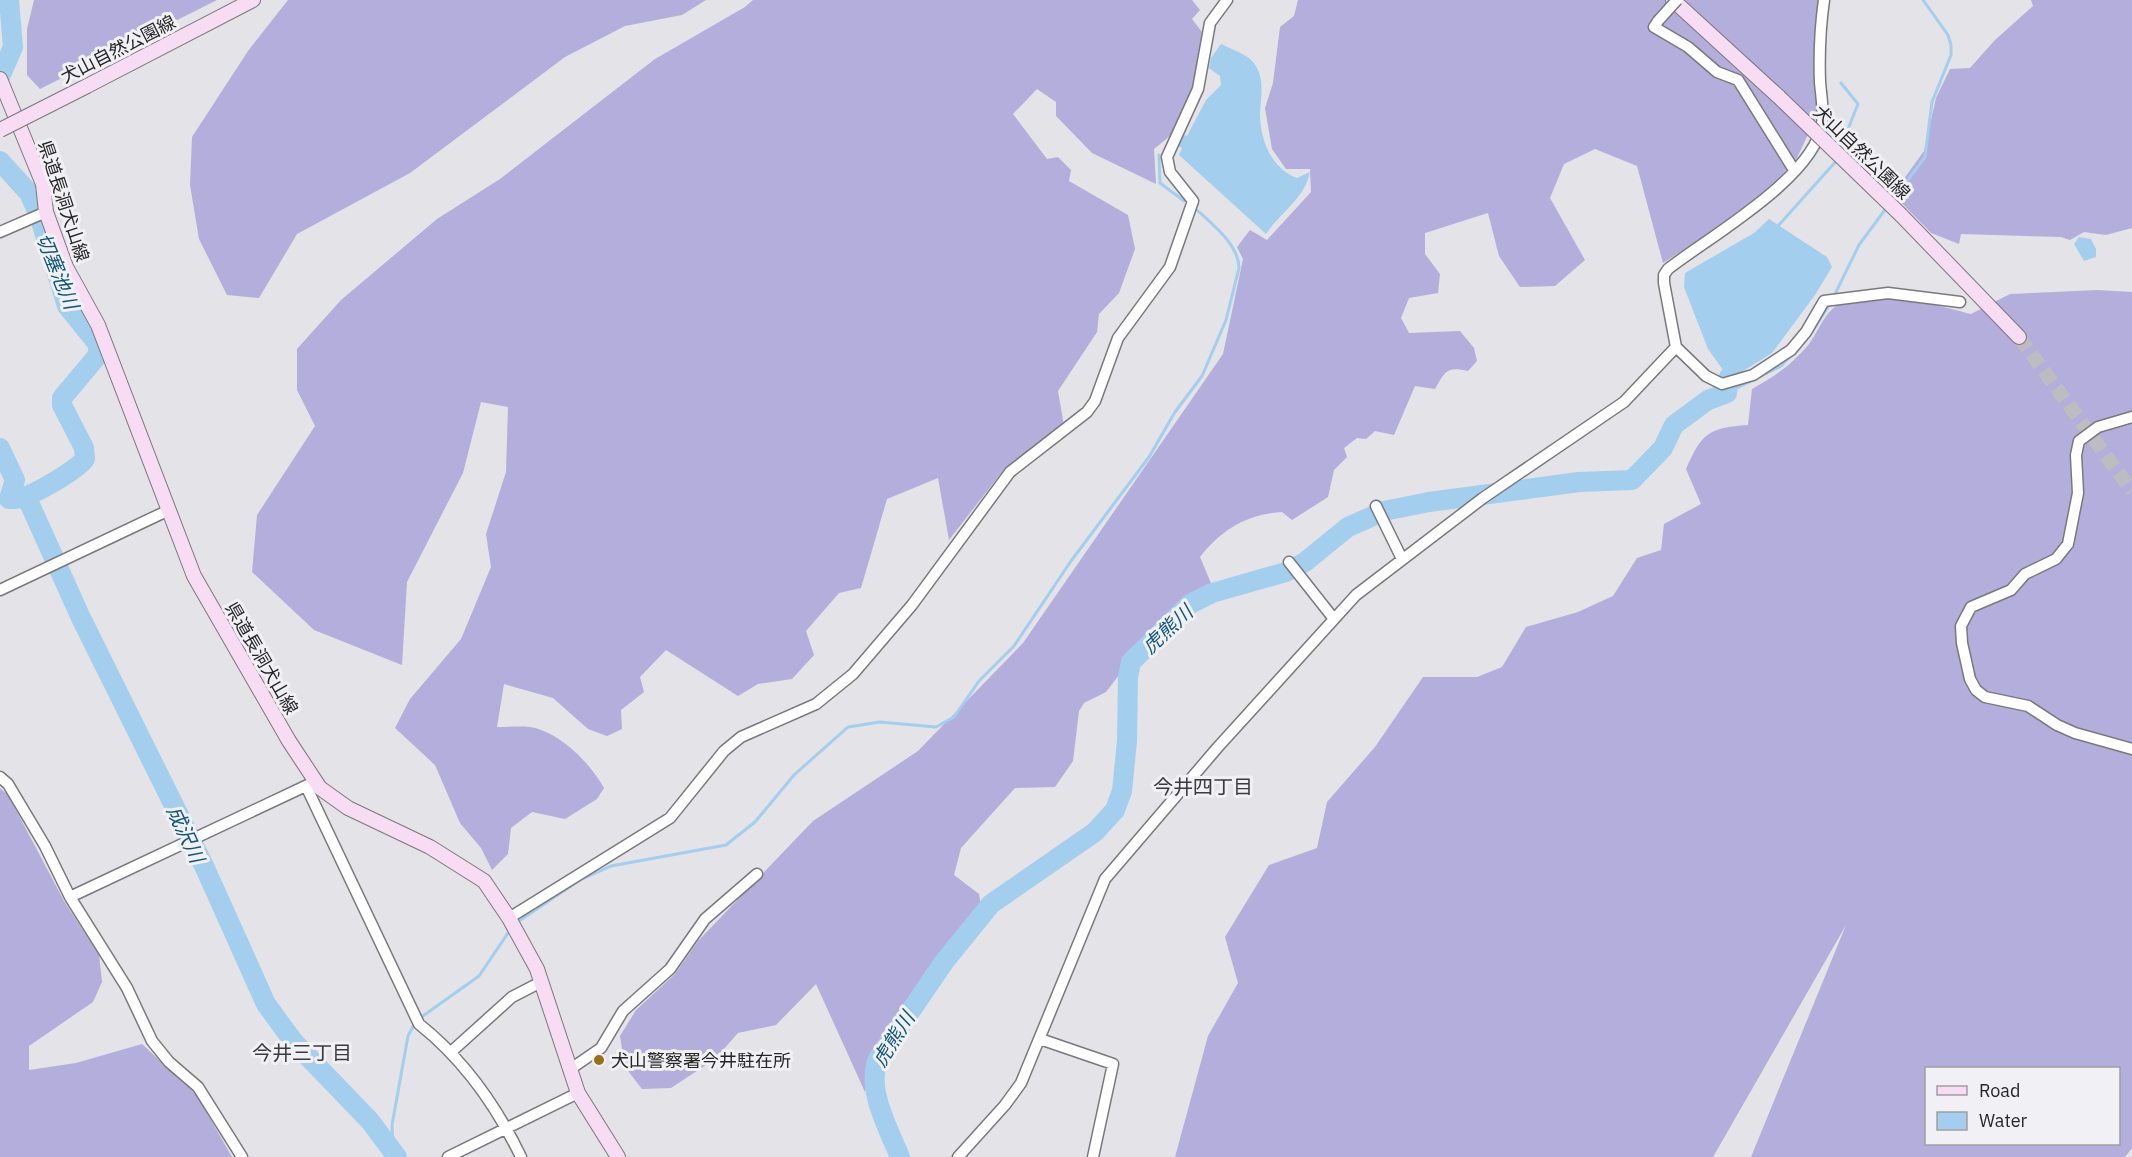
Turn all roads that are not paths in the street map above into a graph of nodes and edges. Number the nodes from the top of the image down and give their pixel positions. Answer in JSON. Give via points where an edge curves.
{"nodes":[{"id":1,"x":253,"y":0,"type":"edge"},
{"id":2,"x":1227,"y":0,"type":"edge"},
{"id":3,"x":1675,"y":0,"type":"edge"},
{"id":4,"x":1824,"y":0,"type":"edge"},
{"id":5,"x":2,"y":84,"type":"edge"},
{"id":6,"x":0,"y":130,"type":"edge"},
{"id":7,"x":1794,"y":170,"type":"junction"},
{"id":8,"x":46,"y":212,"type":"junction"},
{"id":9,"x":0,"y":232,"type":"edge"},
{"id":10,"x":1960,"y":302,"type":"dead end"},
{"id":11,"x":2019,"y":337,"type":"tunnel mouth"},
{"id":12,"x":1676,"y":347,"type":"junction"},
{"id":13,"x":2132,"y":417,"type":"edge"},
{"id":14,"x":1376,"y":506,"type":"dead end"},
{"id":15,"x":169,"y":510,"type":"junction"},
{"id":16,"x":1402,"y":559,"type":"junction"},
{"id":17,"x":1289,"y":562,"type":"dead end"},
{"id":18,"x":0,"y":590,"type":"edge"},
{"id":19,"x":1334,"y":619,"type":"junction"},
{"id":20,"x":2132,"y":749,"type":"edge"},
{"id":21,"x":0,"y":777,"type":"edge"},
{"id":22,"x":310,"y":784,"type":"junction"},
{"id":23,"x":757,"y":874,"type":"dead end"},
{"id":24,"x":70,"y":897,"type":"junction"},
{"id":25,"x":513,"y":924,"type":"junction"},
{"id":26,"x":541,"y":982,"type":"junction"},
{"id":27,"x":1040,"y":1039,"type":"junction"},
{"id":28,"x":452,"y":1052,"type":"junction"},
{"id":29,"x":569,"y":1070,"type":"junction"},
{"id":30,"x":578,"y":1093,"type":"junction"},
{"id":31,"x":507,"y":1127,"type":"junction"},
{"id":32,"x":242,"y":1157,"type":"edge"},
{"id":33,"x":447,"y":1157,"type":"edge"},
{"id":34,"x":521,"y":1157,"type":"edge"},
{"id":35,"x":618,"y":1157,"type":"edge"},
{"id":36,"x":958,"y":1157,"type":"edge"},
{"id":37,"x":1093,"y":1157,"type":"edge"}],
"edges":[{"from":1,"to":6,"type":"main road","name":"犬山自然公園線","bridge":true},
{"from":2,"to":25,"type":"street","via":[[1210,23],[1198,89],[1167,157],[1170,172],[1192,201],[1170,267],[1118,338],[1095,401],[1087,412],[1010,472],[912,605],[853,674],[816,704],[741,737],[724,751],[670,818]]},
{"from":3,"to":7,"type":"street","bridge":true,"via":[[1654,27],[1689,47],[1718,72],[1738,80]]},
{"from":3,"to":11,"type":"main road","name":"犬山自然公園線","bridge":true,"via":[[1901,215]]},
{"from":4,"to":7,"type":"street","via":[[1820,37],[1822,123],[1816,140]]},
{"from":5,"to":8,"type":"main road","name":"県道長洞犬山線","via":[[42,184]]},
{"from":7,"to":12,"type":"street","via":[[1762,203],[1668,269],[1664,283]]},
{"from":8,"to":9,"type":"street"},
{"from":8,"to":15,"type":"main road","name":"県道長洞犬山線","via":[[66,267],[98,325]]},
{"from":10,"to":12,"type":"street","via":[[1888,293],[1826,300],[1791,350],[1769,367],[1727,383],[1706,376]]},
{"from":12,"to":16,"type":"street","via":[[1624,402],[1487,495]]},
{"from":13,"to":20,"type":"street","via":[[2098,427],[2079,441],[2074,519],[2068,544],[2056,559],[2025,574],[2011,590],[1971,607],[1961,626],[1970,679],[1984,697],[2028,706],[2074,733]]},
{"from":14,"to":16,"type":"street"},
{"from":15,"to":18,"type":"street"},
{"from":15,"to":22,"type":"main road","name":"県道長洞犬山線","via":[[194,576]]},
{"from":16,"to":19,"type":"street","via":[[1356,595]]},
{"from":17,"to":19,"type":"street"},
{"from":19,"to":27,"type":"street","via":[[1105,879]]},
{"from":21,"to":24,"type":"street","via":[[45,846]]},
{"from":22,"to":24,"type":"street"},
{"from":22,"to":25,"type":"main road","name":"県道長洞犬山線","via":[[478,876]]},
{"from":22,"to":28,"type":"street","via":[[416,1018]]},
{"from":23,"to":29,"type":"street","via":[[705,919],[669,969],[623,1011],[601,1048]]},
{"from":24,"to":32,"type":"street","via":[[128,988],[152,1041],[198,1087]]},
{"from":25,"to":26,"type":"main road","name":"県道長洞犬山線"},
{"from":26,"to":28,"type":"street","via":[[512,997]]},
{"from":26,"to":29,"type":"main road","name":"県道長洞犬山線"},
{"from":27,"to":36,"type":"street","via":[[1021,1083]]},
{"from":27,"to":37,"type":"street","via":[[1113,1064]]},
{"from":28,"to":31,"type":"street"},
{"from":29,"to":30,"type":"main road","name":"県道長洞犬山線"},
{"from":30,"to":31,"type":"street"},
{"from":30,"to":35,"type":"main road","name":"県道長洞犬山線"},
{"from":31,"to":33,"type":"street"},
{"from":31,"to":34,"type":"street"}]}
